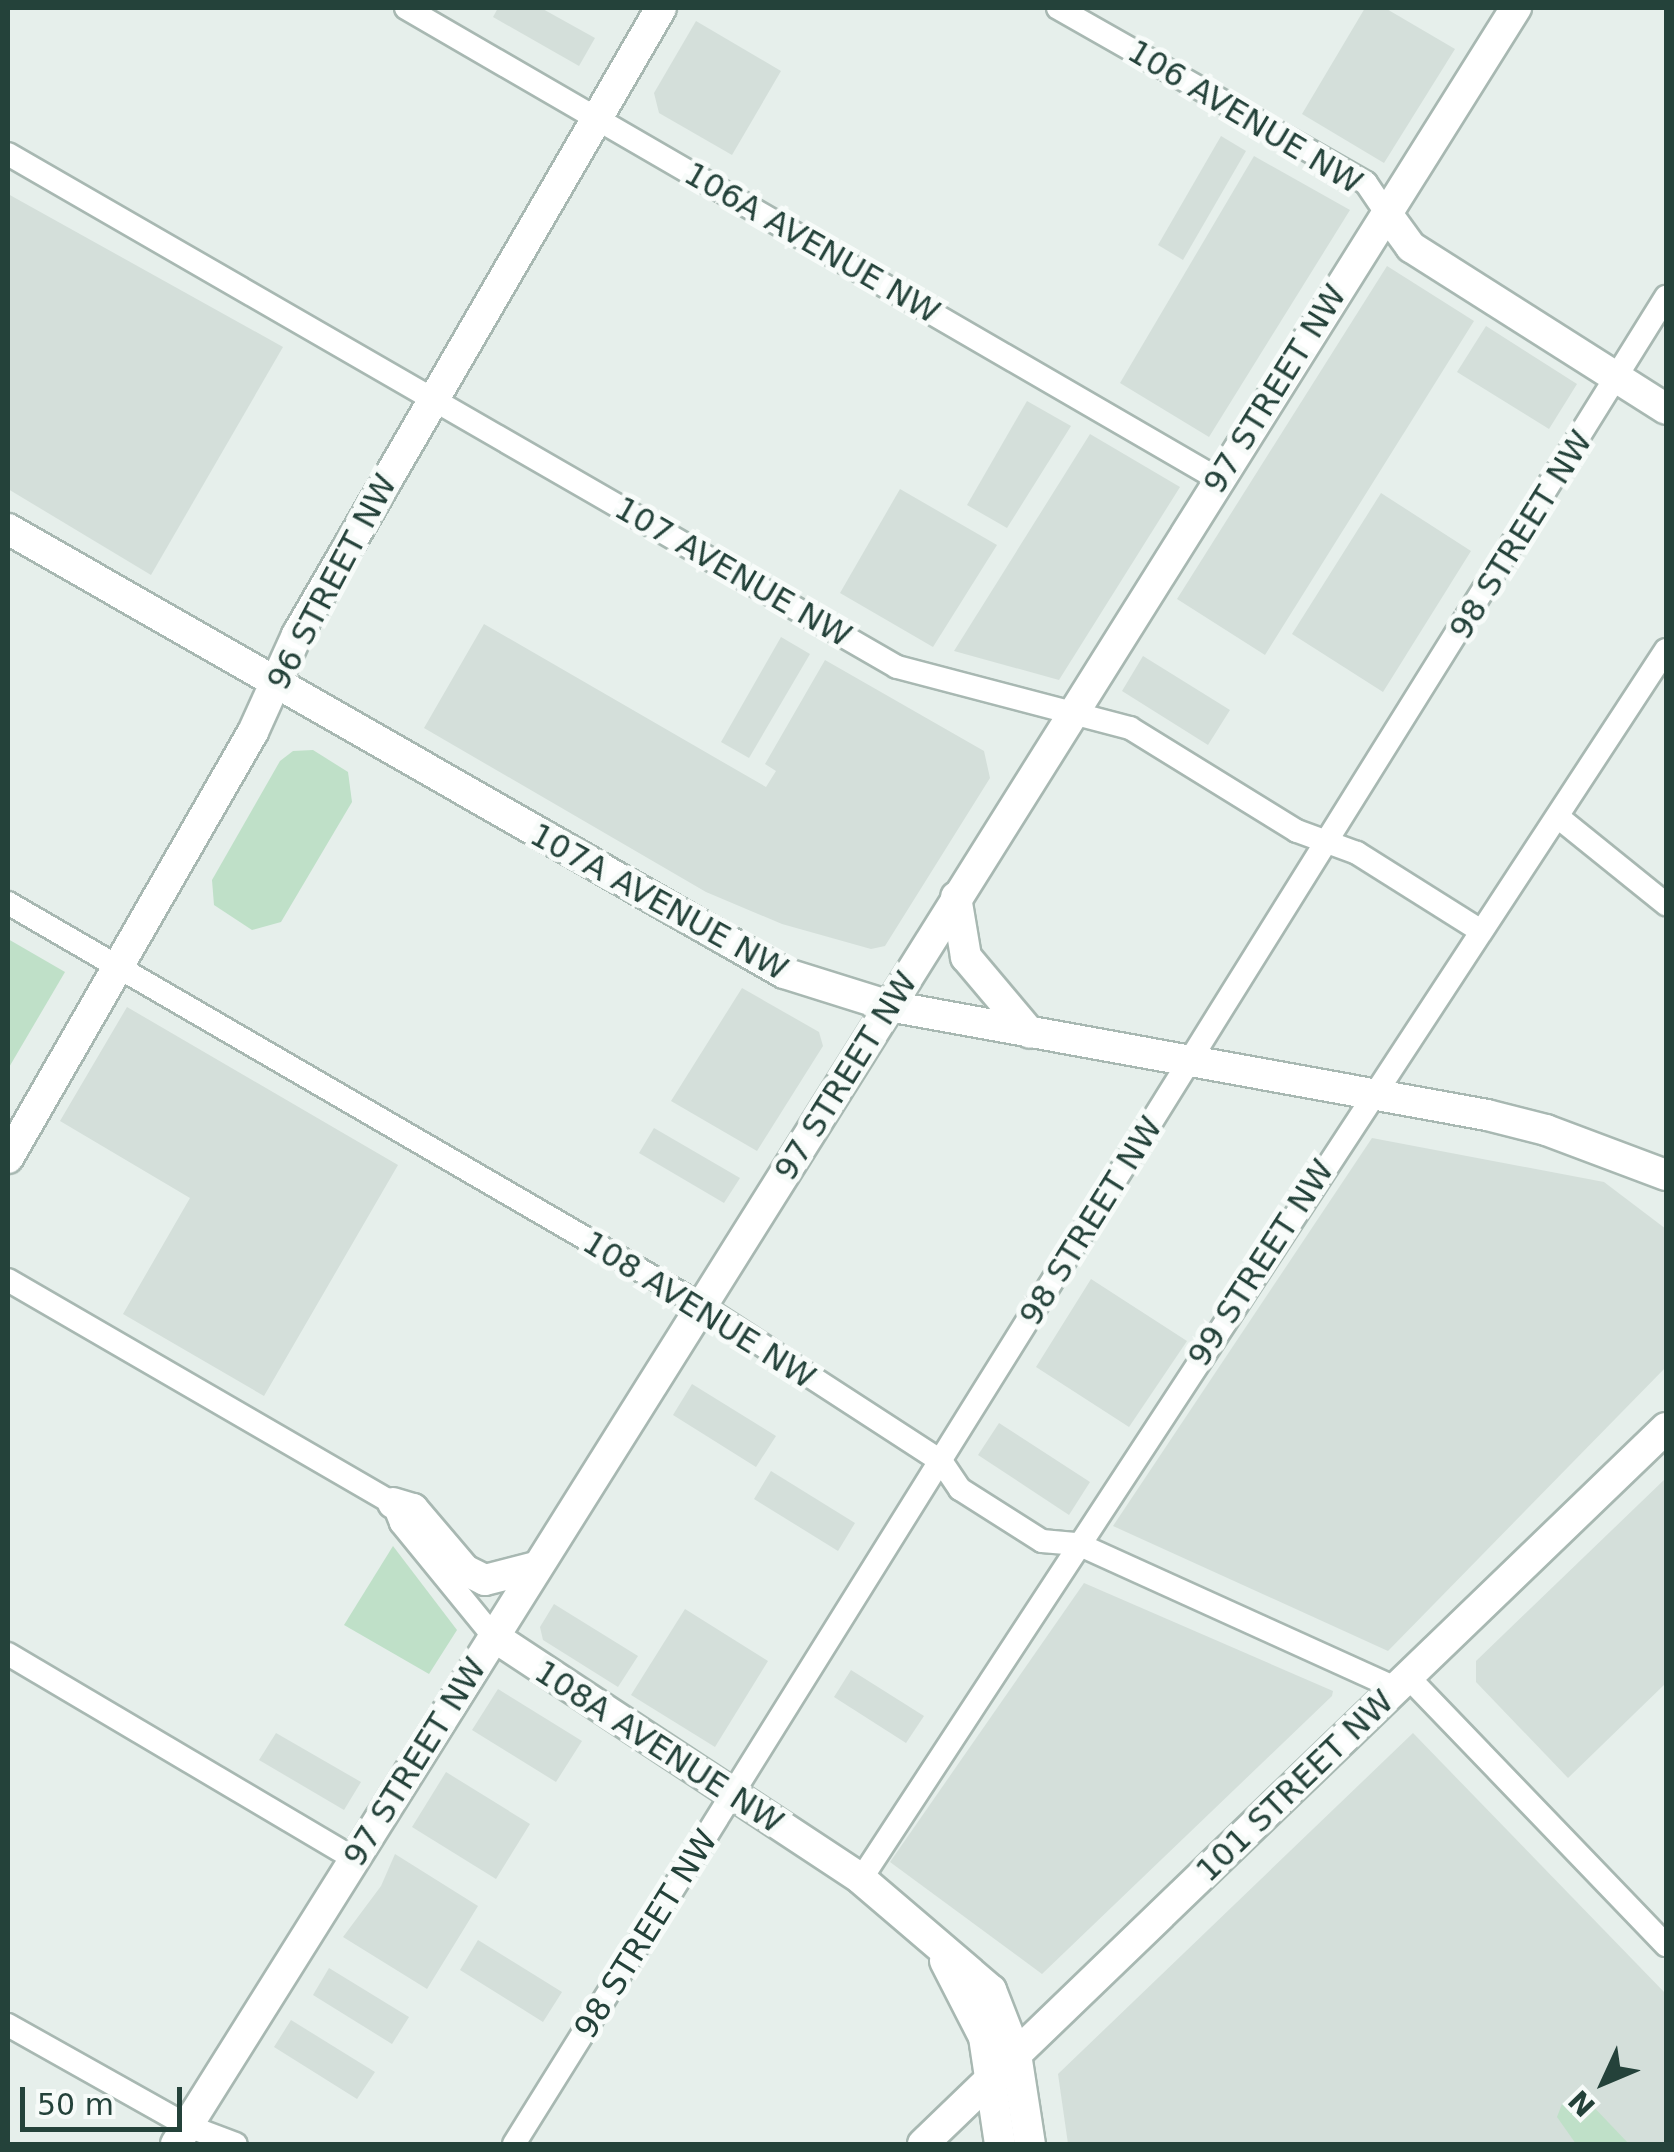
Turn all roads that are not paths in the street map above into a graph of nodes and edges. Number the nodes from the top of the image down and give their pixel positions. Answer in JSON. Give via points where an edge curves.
{"nodes":[{"id":1,"x":406,"y":8,"type":"edge"},
{"id":2,"x":661,"y":8,"type":"edge"},
{"id":3,"x":1058,"y":8,"type":"edge"},
{"id":4,"x":1516,"y":8,"type":"edge"},
{"id":5,"x":596,"y":118,"type":"junction"},
{"id":6,"x":8,"y":154,"type":"edge"},
{"id":7,"x":1387,"y":214,"type":"junction"},
{"id":8,"x":1666,"y":296,"type":"edge"},
{"id":9,"x":1618,"y":378,"type":"junction"},
{"id":10,"x":433,"y":399,"type":"junction"},
{"id":11,"x":1666,"y":409,"type":"edge"},
{"id":12,"x":1218,"y":479,"type":"junction"},
{"id":13,"x":8,"y":529,"type":"edge"},
{"id":14,"x":1666,"y":650,"type":"edge"},
{"id":15,"x":274,"y":684,"type":"junction"},
{"id":16,"x":1073,"y":713,"type":"junction"},
{"id":17,"x":1558,"y":817,"type":"junction"},
{"id":18,"x":1328,"y":842,"type":"junction"},
{"id":19,"x":956,"y":897,"type":"junction"},
{"id":20,"x":8,"y":903,"type":"edge"},
{"id":21,"x":1666,"y":904,"type":"edge"},
{"id":22,"x":1481,"y":931,"type":"junction"},
{"id":23,"x":118,"y":965,"type":"junction"},
{"id":24,"x":889,"y":1006,"type":"junction"},
{"id":25,"x":1030,"y":1033,"type":"junction"},
{"id":26,"x":1190,"y":1062,"type":"junction"},
{"id":27,"x":1369,"y":1096,"type":"junction"},
{"id":28,"x":8,"y":1158,"type":"edge"},
{"id":29,"x":1666,"y":1175,"type":"edge"},
{"id":30,"x":8,"y":1280,"type":"edge"},
{"id":31,"x":702,"y":1306,"type":"junction"},
{"id":32,"x":1666,"y":1428,"type":"edge"},
{"id":33,"x":941,"y":1461,"type":"junction"},
{"id":34,"x":393,"y":1503,"type":"junction"},
{"id":35,"x":1078,"y":1544,"type":"junction"},
{"id":36,"x":536,"y":1568,"type":"junction"},
{"id":37,"x":494,"y":1636,"type":"junction"},
{"id":38,"x":8,"y":1654,"type":"edge"},
{"id":39,"x":1402,"y":1683,"type":"junction"},
{"id":40,"x":734,"y":1794,"type":"junction"},
{"id":41,"x":355,"y":1859,"type":"junction"},
{"id":42,"x":861,"y":1879,"type":"junction"},
{"id":43,"x":930,"y":1937,"type":"junction"},
{"id":44,"x":1666,"y":1945,"type":"edge"},
{"id":45,"x":8,"y":2025,"type":"edge"},
{"id":46,"x":1016,"y":2054,"type":"junction"},
{"id":47,"x":990,"y":2078,"type":"junction"},
{"id":48,"x":182,"y":2135,"type":"edge"},
{"id":49,"x":236,"y":2144,"type":"edge"},
{"id":50,"x":514,"y":2144,"type":"edge"},
{"id":51,"x":923,"y":2144,"type":"edge"},
{"id":52,"x":1000,"y":2144,"type":"edge"},
{"id":53,"x":1030,"y":2144,"type":"edge"}],
"edges":[{"from":1,"to":5,"type":"street","name":"106A AVENUE NW"},
{"from":2,"to":5,"type":"main road","name":"96 STREET NW"},
{"from":3,"to":7,"type":"street","name":"106 AVENUE NW","via":[[1366,183]]},
{"from":4,"to":7,"type":"main road","name":"97 STREET NW"},
{"from":5,"to":10,"type":"main road","name":"96 STREET NW"},
{"from":5,"to":12,"type":"street","name":"106A AVENUE NW"},
{"from":6,"to":10,"type":"street","name":"107 AVENUE NW"},
{"from":7,"to":9,"type":"main road","name":"106 AVENUE NW","via":[[1410,247]]},
{"from":7,"to":12,"type":"main road","name":"97 STREET NW"},
{"from":8,"to":9,"type":"street","name":"98 STREET NW"},
{"from":9,"to":11,"type":"main road","name":"106 AVENUE NW"},
{"from":9,"to":18,"type":"street","name":"98 STREET NW"},
{"from":10,"to":15,"type":"main road","name":"96 STREET NW"},
{"from":10,"to":16,"type":"street","name":"107 AVENUE NW","via":[[897,667]]},
{"from":12,"to":16,"type":"main road","name":"97 STREET NW"},
{"from":13,"to":15,"type":"main road","name":"107A AVENUE NW"},
{"from":14,"to":17,"type":"street","name":"99 STREET NW"},
{"from":15,"to":23,"type":"main road","name":"96 STREET NW","via":[[254,732]]},
{"from":15,"to":24,"type":"main road","name":"107A AVENUE NW","via":[[749,957]]},
{"from":16,"to":18,"type":"street","name":"107 AVENUE NW","via":[[1130,728],[1297,831]]},
{"from":16,"to":19,"type":"main road","name":"97 STREET NW"},
{"from":17,"to":21,"type":"street"},
{"from":17,"to":22,"type":"street","name":"99 STREET NW"},
{"from":18,"to":22,"type":"street","name":"107 AVENUE NW"},
{"from":18,"to":26,"type":"street","name":"98 STREET NW"},
{"from":19,"to":24,"type":"main road","name":"97 STREET NW"},
{"from":19,"to":25,"type":"main road","via":[[966,957]]},
{"from":20,"to":23,"type":"street","name":"108 AVENUE NW"},
{"from":22,"to":27,"type":"street","name":"99 STREET NW"},
{"from":23,"to":28,"type":"main road","name":"96 STREET NW"},
{"from":23,"to":31,"type":"street","name":"108 AVENUE NW","via":[[236,1040]]},
{"from":24,"to":25,"type":"main road","name":"107A AVENUE NW"},
{"from":24,"to":31,"type":"main road","name":"97 STREET NW"},
{"from":25,"to":26,"type":"main road","name":"107A AVENUE NW"},
{"from":26,"to":27,"type":"main road","name":"107A AVENUE NW"},
{"from":26,"to":33,"type":"street","name":"98 STREET NW"},
{"from":27,"to":29,"type":"main road","name":"107A AVENUE NW","via":[[1546,1130]]},
{"from":27,"to":35,"type":"street","name":"99 STREET NW"},
{"from":30,"to":34,"type":"street","name":"108A AVENUE NW"},
{"from":31,"to":33,"type":"street","name":"108 AVENUE NW"},
{"from":31,"to":36,"type":"main road","name":"97 STREET NW"},
{"from":32,"to":39,"type":"main road","name":"101 STREET NW"},
{"from":33,"to":35,"type":"street","name":"108 AVENUE NW","via":[[960,1489],[1042,1541]]},
{"from":33,"to":40,"type":"street","name":"98 STREET NW"},
{"from":34,"to":36,"type":"main road","via":[[413,1509],[465,1570],[485,1580]]},
{"from":34,"to":37,"type":"street","name":"108A AVENUE NW","via":[[400,1522]]},
{"from":35,"to":39,"type":"street","name":"108 AVENUE NW"},
{"from":35,"to":42,"type":"street","name":"99 STREET NW"},
{"from":36,"to":37,"type":"main road","name":"97 STREET NW"},
{"from":37,"to":40,"type":"main road","name":"108A AVENUE NW"},
{"from":37,"to":41,"type":"main road","name":"97 STREET NW"},
{"from":38,"to":41,"type":"street"},
{"from":39,"to":44,"type":"street","name":"108 AVENUE NW"},
{"from":39,"to":46,"type":"main road","name":"101 STREET NW"},
{"from":40,"to":42,"type":"main road","name":"108A AVENUE NW"},
{"from":40,"to":50,"type":"street","name":"98 STREET NW"},
{"from":41,"to":48,"type":"main road","name":"97 STREET NW"},
{"from":42,"to":43,"type":"main road","name":"108A AVENUE NW"},
{"from":43,"to":46,"type":"main road","name":"108A AVENUE NW","via":[[991,1990]]},
{"from":43,"to":47,"type":"main road","name":"108A AVENUE NW","via":[[972,2007]]},
{"from":45,"to":48,"type":"street"},
{"from":46,"to":47,"type":"main road","name":"101 STREET NW"},
{"from":46,"to":53,"type":"main road","name":"108A AVENUE NW"},
{"from":47,"to":51,"type":"main road","name":"101 STREET NW"},
{"from":47,"to":52,"type":"main road","name":"108A AVENUE NW"},
{"from":48,"to":49,"type":"street"}]}
